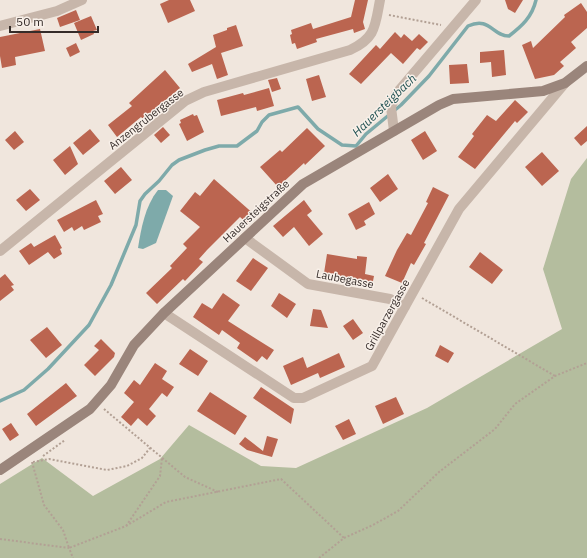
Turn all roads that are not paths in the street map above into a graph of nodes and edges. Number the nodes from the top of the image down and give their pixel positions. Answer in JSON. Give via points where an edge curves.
{"nodes":[{"id":1,"x":82,"y":0,"type":"edge"},
{"id":2,"x":380,"y":0,"type":"edge"},
{"id":3,"x":476,"y":0,"type":"edge"},
{"id":4,"x":0,"y":26,"type":"edge"},
{"id":5,"x":587,"y":66,"type":"edge"},
{"id":6,"x":565,"y":84,"type":"junction"},
{"id":7,"x":394,"y":128,"type":"junction"},
{"id":8,"x":246,"y":238,"type":"junction"},
{"id":9,"x":0,"y":251,"type":"edge"},
{"id":10,"x":405,"y":307,"type":"junction"},
{"id":11,"x":164,"y":313,"type":"junction"},
{"id":12,"x":0,"y":470,"type":"edge"}],
"edges":[{"from":1,"to":4,"type":"street","via":[[57,11]]},
{"from":2,"to":9,"type":"street","name":"Anzengrubergasse","via":[[374,32],[363,44],[204,92],[185,101]]},
{"from":3,"to":7,"type":"street","via":[[396,94],[391,107]]},
{"from":5,"to":6,"type":"street","name":"Hauersteigstraße"},
{"from":6,"to":7,"type":"street","name":"Hauersteigstraße","via":[[543,91],[453,99]]},
{"from":6,"to":10,"type":"street","name":"Grillparzergasse","via":[[467,198]]},
{"from":7,"to":8,"type":"street","name":"Hauersteigstraße","via":[[303,184]]},
{"from":8,"to":10,"type":"street","name":"Laubegasse","via":[[308,284],[390,300]]},
{"from":8,"to":11,"type":"street","name":"Hauersteigstraße"},
{"from":10,"to":11,"type":"street","name":"Grillparzergasse","via":[[372,366],[303,398],[294,398]]},
{"from":11,"to":12,"type":"street","name":"Hauersteigstraße","via":[[134,345],[111,385],[90,409]]}]}
